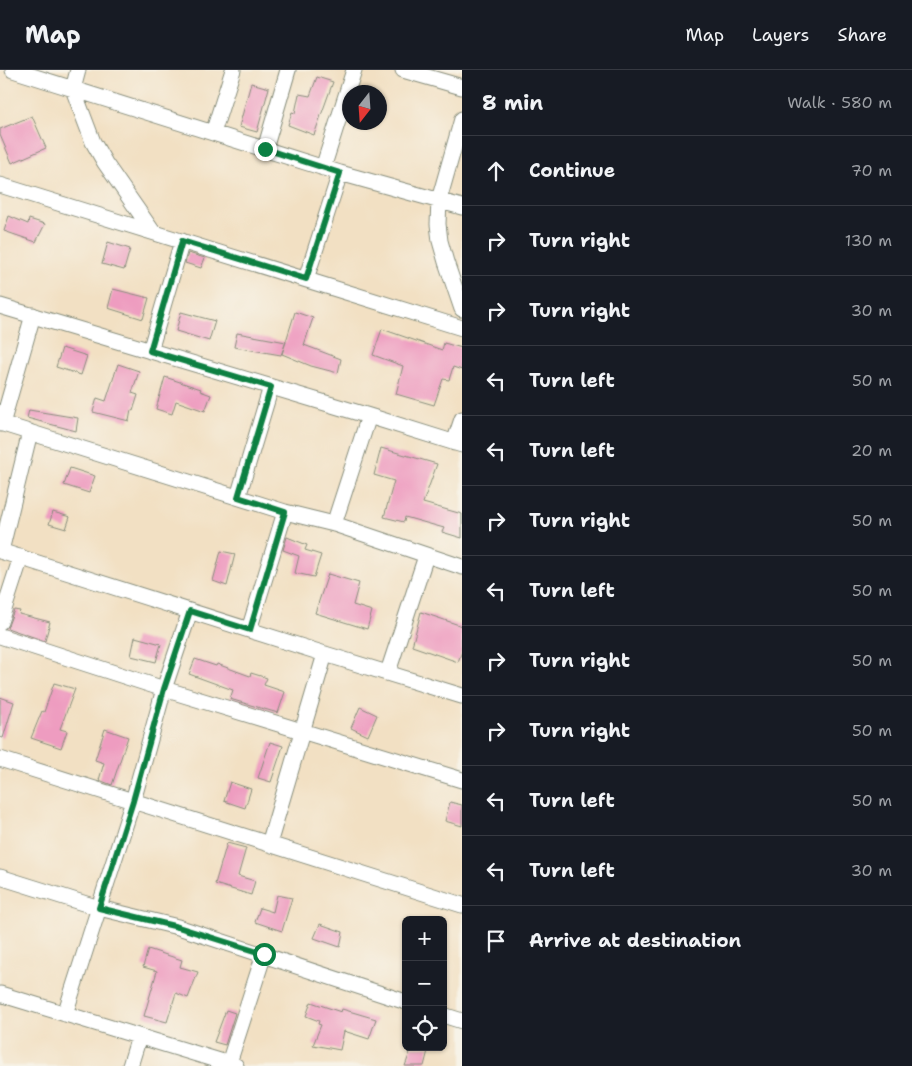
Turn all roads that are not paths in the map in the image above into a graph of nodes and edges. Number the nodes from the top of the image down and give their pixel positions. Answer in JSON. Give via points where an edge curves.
{"nodes":[{"id":1,"x":14,"y":70,"type":"edge"},
{"id":2,"x":78,"y":70,"type":"edge"},
{"id":3,"x":233,"y":70,"type":"edge"},
{"id":4,"x":288,"y":70,"type":"edge"},
{"id":5,"x":354,"y":70,"type":"edge"},
{"id":6,"x":403,"y":70,"type":"edge"},
{"id":7,"x":462,"y":87,"type":"edge"},
{"id":8,"x":73,"y":89,"type":"junction"},
{"id":9,"x":462,"y":119,"type":"edge"},
{"id":10,"x":213,"y":133,"type":"junction"},
{"id":11,"x":265,"y":149,"type":"junction"},
{"id":12,"x":323,"y":168,"type":"junction"},
{"id":13,"x":340,"y":173,"type":"junction"},
{"id":14,"x":0,"y":184,"type":"edge"},
{"id":15,"x":439,"y":200,"type":"junction"},
{"id":16,"x":462,"y":207,"type":"edge"},
{"id":17,"x":153,"y":232,"type":"junction"},
{"id":18,"x":182,"y":241,"type":"junction"},
{"id":19,"x":306,"y":279,"type":"junction"},
{"id":20,"x":0,"y":306,"type":"edge"},
{"id":21,"x":462,"y":309,"type":"edge"},
{"id":22,"x":33,"y":315,"type":"junction"},
{"id":23,"x":462,"y":328,"type":"edge"},
{"id":24,"x":150,"y":351,"type":"junction"},
{"id":25,"x":271,"y":387,"type":"junction"},
{"id":26,"x":369,"y":416,"type":"junction"},
{"id":27,"x":462,"y":419,"type":"edge"},
{"id":28,"x":1,"y":424,"type":"edge"},
{"id":29,"x":30,"y":432,"type":"junction"},
{"id":30,"x":458,"y":444,"type":"edge"},
{"id":31,"x":238,"y":497,"type":"junction"},
{"id":32,"x":285,"y":512,"type":"junction"},
{"id":33,"x":334,"y":524,"type":"junction"},
{"id":34,"x":0,"y":551,"type":"edge"},
{"id":35,"x":426,"y":556,"type":"junction"},
{"id":36,"x":21,"y":557,"type":"junction"},
{"id":37,"x":462,"y":567,"type":"edge"},
{"id":38,"x":190,"y":611,"type":"junction"},
{"id":39,"x":0,"y":622,"type":"edge"},
{"id":40,"x":250,"y":630,"type":"junction"},
{"id":41,"x":0,"y":636,"type":"edge"},
{"id":42,"x":325,"y":654,"type":"junction"},
{"id":43,"x":388,"y":672,"type":"junction"},
{"id":44,"x":164,"y":689,"type":"junction"},
{"id":45,"x":462,"y":696,"type":"edge"},
{"id":46,"x":303,"y":731,"type":"junction"},
{"id":47,"x":0,"y":759,"type":"edge"},
{"id":48,"x":462,"y":780,"type":"edge"},
{"id":49,"x":133,"y":801,"type":"junction"},
{"id":50,"x":269,"y":844,"type":"junction"},
{"id":51,"x":0,"y":877,"type":"edge"},
{"id":52,"x":462,"y":905,"type":"edge"},
{"id":53,"x":99,"y":908,"type":"junction"},
{"id":54,"x":264,"y":954,"type":"junction"},
{"id":55,"x":0,"y":994,"type":"edge"},
{"id":56,"x":402,"y":1001,"type":"edge"},
{"id":57,"x":65,"y":1014,"type":"junction"},
{"id":58,"x":447,"y":1016,"type":"edge"},
{"id":59,"x":462,"y":1021,"type":"edge"},
{"id":60,"x":139,"y":1037,"type":"junction"},
{"id":61,"x":231,"y":1065,"type":"edge"},
{"id":62,"x":130,"y":1066,"type":"edge"}],
"edges":[{"from":1,"to":8,"type":"street"},
{"from":2,"to":8,"type":"street"},
{"from":3,"to":10,"type":"street"},
{"from":4,"to":11,"type":"street"},
{"from":5,"to":12,"type":"street"},
{"from":6,"to":7,"type":"street"},
{"from":8,"to":10,"type":"street"},
{"from":8,"to":17,"type":"street","via":[[93,142]]},
{"from":9,"to":15,"type":"street"},
{"from":10,"to":11,"type":"street"},
{"from":11,"to":12,"type":"street"},
{"from":12,"to":13,"type":"street"},
{"from":13,"to":15,"type":"street"},
{"from":13,"to":19,"type":"street"},
{"from":14,"to":17,"type":"street"},
{"from":15,"to":16,"type":"street"},
{"from":15,"to":21,"type":"street","via":[[440,241]]},
{"from":17,"to":18,"type":"street"},
{"from":18,"to":19,"type":"street"},
{"from":18,"to":24,"type":"street"},
{"from":19,"to":23,"type":"street"},
{"from":20,"to":22,"type":"street"},
{"from":22,"to":24,"type":"street"},
{"from":22,"to":28,"type":"street"},
{"from":24,"to":25,"type":"street"},
{"from":25,"to":26,"type":"street"},
{"from":25,"to":31,"type":"street"},
{"from":26,"to":30,"type":"street"},
{"from":26,"to":33,"type":"street"},
{"from":27,"to":30,"type":"street"},
{"from":28,"to":29,"type":"street"},
{"from":29,"to":31,"type":"street"},
{"from":29,"to":34,"type":"street"},
{"from":31,"to":32,"type":"street"},
{"from":32,"to":33,"type":"street"},
{"from":32,"to":40,"type":"street"},
{"from":33,"to":35,"type":"street"},
{"from":34,"to":36,"type":"street"},
{"from":35,"to":37,"type":"street"},
{"from":35,"to":43,"type":"street"},
{"from":36,"to":38,"type":"street"},
{"from":36,"to":39,"type":"street"},
{"from":38,"to":40,"type":"street"},
{"from":38,"to":44,"type":"street"},
{"from":40,"to":42,"type":"street"},
{"from":41,"to":44,"type":"street"},
{"from":42,"to":43,"type":"street"},
{"from":42,"to":46,"type":"street"},
{"from":43,"to":45,"type":"street"},
{"from":44,"to":46,"type":"street"},
{"from":44,"to":49,"type":"street"},
{"from":46,"to":48,"type":"street"},
{"from":46,"to":50,"type":"street"},
{"from":47,"to":49,"type":"street"},
{"from":49,"to":50,"type":"street"},
{"from":49,"to":53,"type":"street"},
{"from":50,"to":52,"type":"street"},
{"from":51,"to":53,"type":"street"},
{"from":53,"to":54,"type":"street","via":[[178,927]]},
{"from":53,"to":57,"type":"street"},
{"from":54,"to":56,"type":"street"},
{"from":54,"to":61,"type":"street"},
{"from":55,"to":57,"type":"street"},
{"from":57,"to":60,"type":"street"},
{"from":58,"to":59,"type":"street"},
{"from":60,"to":61,"type":"street"},
{"from":60,"to":62,"type":"street"}]}
